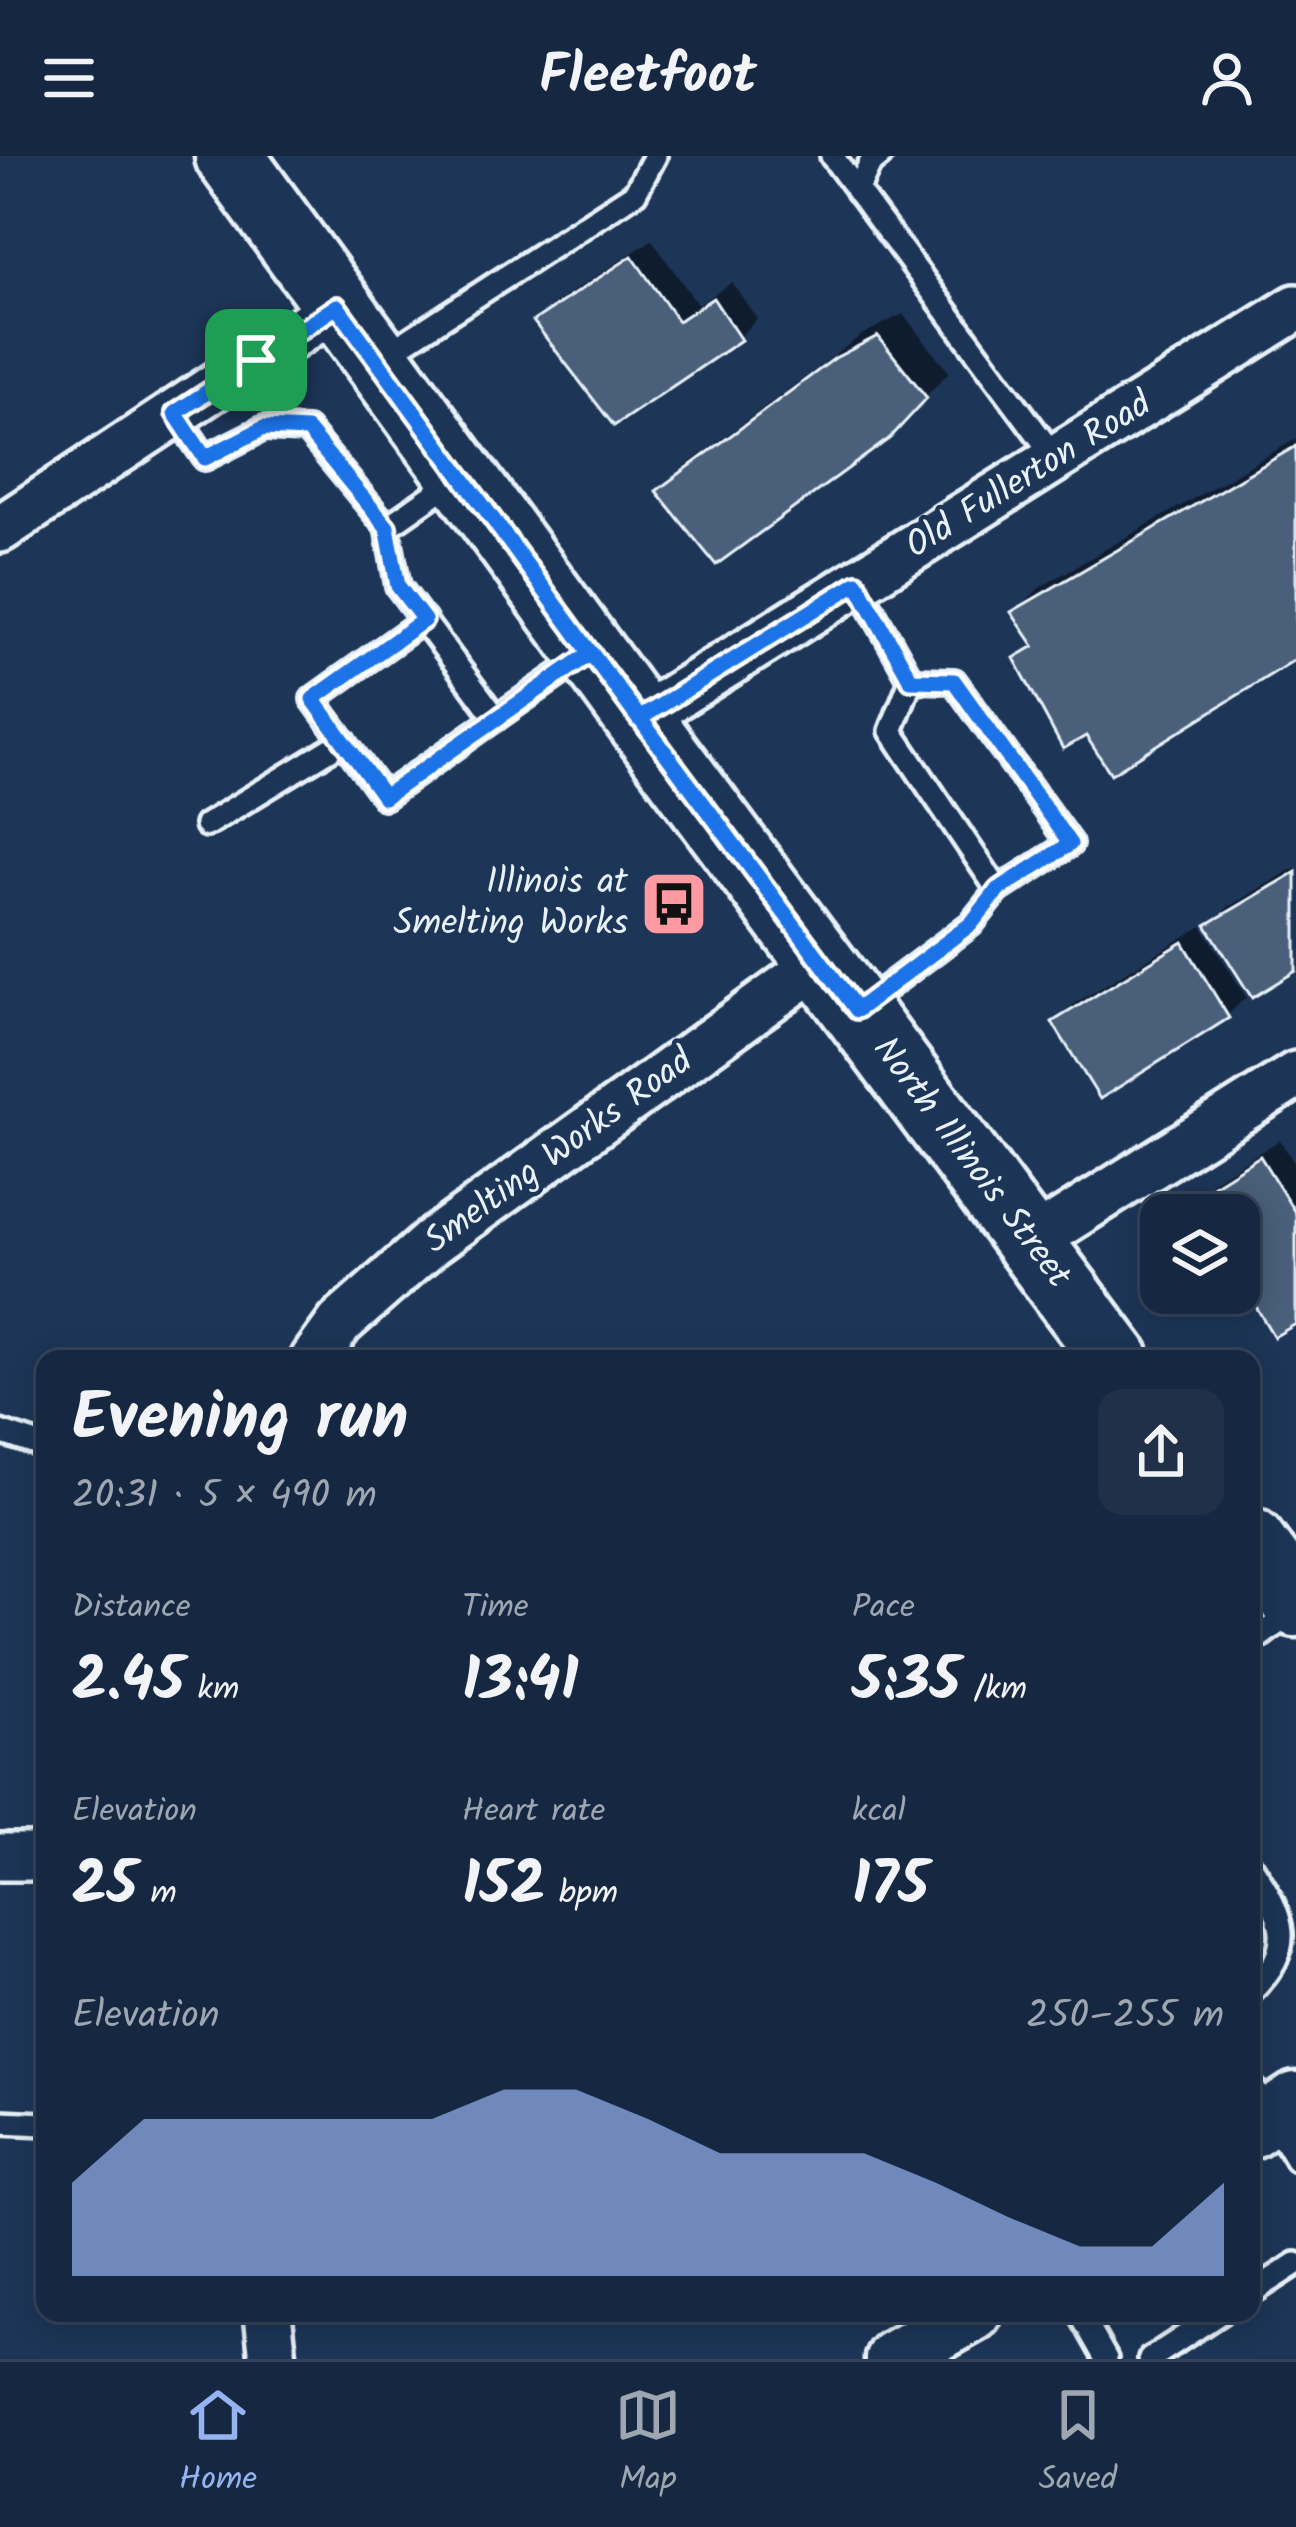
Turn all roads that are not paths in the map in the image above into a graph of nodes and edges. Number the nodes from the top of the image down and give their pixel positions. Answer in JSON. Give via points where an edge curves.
{"nodes":[{"id":1,"x":229,"y":156,"type":"edge"},
{"id":2,"x":655,"y":156,"type":"edge"},
{"id":3,"x":832,"y":156,"type":"edge"},
{"id":4,"x":880,"y":156,"type":"edge"},
{"id":5,"x":857,"y":191,"type":"junction"},
{"id":6,"x":337,"y":306,"type":"junction"},
{"id":7,"x":1296,"y":308,"type":"edge"},
{"id":8,"x":377,"y":361,"type":"junction"},
{"id":9,"x":175,"y":413,"type":"junction"},
{"id":10,"x":1056,"y":459,"type":"junction"},
{"id":11,"x":461,"y":475,"type":"junction"},
{"id":12,"x":387,"y":527,"type":"junction"},
{"id":13,"x":0,"y":529,"type":"edge"},
{"id":14,"x":857,"y":583,"type":"junction"},
{"id":15,"x":424,"y":620,"type":"junction"},
{"id":16,"x":591,"y":653,"type":"junction"},
{"id":17,"x":911,"y":680,"type":"junction"},
{"id":18,"x":496,"y":718,"type":"junction"},
{"id":19,"x":639,"y":719,"type":"junction"},
{"id":20,"x":344,"y":740,"type":"junction"},
{"id":21,"x":206,"y":825,"type":"dead end"},
{"id":22,"x":998,"y":890,"type":"junction"},
{"id":23,"x":839,"y":986,"type":"junction"},
{"id":24,"x":1296,"y":1075,"type":"edge"},
{"id":25,"x":1031,"y":1242,"type":"junction"},
{"id":26,"x":320,"y":1350,"type":"edge"},
{"id":27,"x":1109,"y":1350,"type":"edge"},
{"id":28,"x":0,"y":1432,"type":"edge"},
{"id":29,"x":36,"y":1444,"type":"edge"},
{"id":30,"x":1285,"y":1585,"type":"edge"},
{"id":31,"x":1260,"y":1628,"type":"edge"},
{"id":32,"x":0,"y":1857,"type":"edge"},
{"id":33,"x":36,"y":1857,"type":"edge"},
{"id":34,"x":1260,"y":1881,"type":"edge"},
{"id":35,"x":1260,"y":1986,"type":"edge"},
{"id":36,"x":0,"y":2122,"type":"edge"},
{"id":37,"x":36,"y":2124,"type":"edge"},
{"id":38,"x":1296,"y":2264,"type":"edge"},
{"id":39,"x":1260,"y":2287,"type":"edge"},
{"id":40,"x":269,"y":2322,"type":"edge"},
{"id":41,"x":954,"y":2322,"type":"edge"},
{"id":42,"x":1085,"y":2322,"type":"edge"},
{"id":43,"x":1206,"y":2322,"type":"edge"},
{"id":44,"x":273,"y":2359,"type":"edge"},
{"id":45,"x":893,"y":2359,"type":"edge"},
{"id":46,"x":1106,"y":2359,"type":"edge"},
{"id":47,"x":1150,"y":2359,"type":"edge"}],
"edges":[{"from":1,"to":6,"type":"main road","name":"North Illinois Street"},
{"from":2,"to":8,"type":"lane","via":[[634,193]]},
{"from":3,"to":5,"type":"lane"},
{"from":4,"to":5,"type":"lane"},
{"from":5,"to":10,"type":"lane"},
{"from":6,"to":8,"type":"main road","name":"North Illinois Street"},
{"from":6,"to":9,"type":"street"},
{"from":7,"to":10,"type":"street","name":"Old Fullerton Road"},
{"from":8,"to":11,"type":"main road","name":"North Illinois Street"},
{"from":9,"to":12,"type":"lane","via":[[205,458],[264,428],[307,430]]},
{"from":9,"to":13,"type":"street"},
{"from":10,"to":14,"type":"street","name":"Old Fullerton Road"},
{"from":11,"to":12,"type":"lane"},
{"from":11,"to":16,"type":"main road","name":"North Illinois Street"},
{"from":12,"to":15,"type":"lane","via":[[398,586]]},
{"from":14,"to":17,"type":"lane"},
{"from":14,"to":19,"type":"street","name":"Old Fullerton Road"},
{"from":15,"to":18,"type":"lane"},
{"from":15,"to":20,"type":"lane","via":[[376,666],[313,699]]},
{"from":16,"to":18,"type":"lane"},
{"from":16,"to":19,"type":"main road","name":"North Illinois Street"},
{"from":17,"to":22,"type":"lane","via":[[891,730]]},
{"from":17,"to":22,"type":"lane","via":[[954,681],[1070,844]]},
{"from":18,"to":20,"type":"lane","via":[[435,746],[384,797]]},
{"from":19,"to":23,"type":"main road","name":"North Illinois Street"},
{"from":20,"to":21,"type":"lane"},
{"from":22,"to":23,"type":"lane","via":[[971,924]]},
{"from":23,"to":25,"type":"main road","name":"North Illinois Street"},
{"from":23,"to":26,"type":"street","name":"Smelting Works Road","via":[[432,1242]]},
{"from":24,"to":25,"type":"street"},
{"from":25,"to":27,"type":"main road","name":"North Illinois Street"},
{"from":28,"to":29,"type":"lane"},
{"from":30,"to":31,"type":"lane"},
{"from":32,"to":33,"type":"street"},
{"from":34,"to":35,"type":"lane","via":[[1291,1934],[1288,1959]]},
{"from":36,"to":37,"type":"lane"},
{"from":38,"to":39,"type":"lane"},
{"from":40,"to":44,"type":"street"},
{"from":41,"to":45,"type":"street"},
{"from":42,"to":46,"type":"lane"},
{"from":43,"to":47,"type":"lane"}]}
